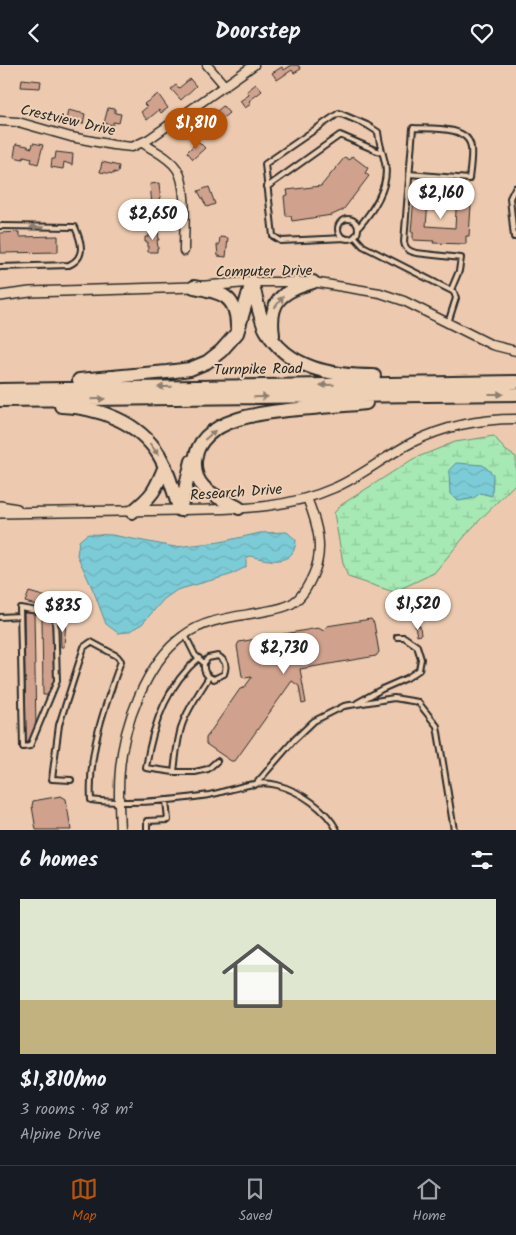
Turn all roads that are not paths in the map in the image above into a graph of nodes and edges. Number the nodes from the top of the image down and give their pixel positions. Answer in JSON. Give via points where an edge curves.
{"nodes":[{"id":1,"x":207,"y":65,"type":"edge"},
{"id":2,"x":254,"y":65,"type":"edge"},
{"id":3,"x":224,"y":86,"type":"junction"},
{"id":4,"x":0,"y":121,"type":"edge"},
{"id":5,"x":142,"y":143,"type":"junction"},
{"id":6,"x":382,"y":153,"type":"junction"},
{"id":7,"x":409,"y":174,"type":"junction"},
{"id":8,"x":268,"y":187,"type":"junction"},
{"id":9,"x":515,"y":188,"type":"dead end"},
{"id":10,"x":0,"y":226,"type":"edge"},
{"id":11,"x":358,"y":228,"type":"junction"},
{"id":12,"x":355,"y":237,"type":"junction"},
{"id":13,"x":514,"y":237,"type":"dead end"},
{"id":14,"x":345,"y":239,"type":"junction"},
{"id":15,"x":184,"y":251,"type":"dead end"},
{"id":16,"x":0,"y":267,"type":"edge"},
{"id":17,"x":313,"y":282,"type":"junction"},
{"id":18,"x":252,"y":283,"type":"junction"},
{"id":19,"x":194,"y":287,"type":"junction"},
{"id":20,"x":0,"y":290,"type":"edge"},
{"id":21,"x":451,"y":290,"type":"junction"},
{"id":22,"x":30,"y":292,"type":"junction"},
{"id":23,"x":0,"y":296,"type":"edge"},
{"id":24,"x":448,"y":323,"type":"junction"},
{"id":25,"x":237,"y":333,"type":"junction"},
{"id":26,"x":273,"y":340,"type":"junction"},
{"id":27,"x":516,"y":351,"type":"edge"},
{"id":28,"x":516,"y":380,"type":"edge"},
{"id":29,"x":35,"y":389,"type":"junction"},
{"id":30,"x":0,"y":390,"type":"edge"},
{"id":31,"x":475,"y":394,"type":"junction"},
{"id":32,"x":516,"y":394,"type":"edge"},
{"id":33,"x":0,"y":400,"type":"edge"},
{"id":34,"x":14,"y":400,"type":"junction"},
{"id":35,"x":516,"y":419,"type":"edge"},
{"id":36,"x":196,"y":452,"type":"junction"},
{"id":37,"x":165,"y":466,"type":"junction"},
{"id":38,"x":307,"y":498,"type":"junction"},
{"id":39,"x":0,"y":506,"type":"edge"},
{"id":40,"x":238,"y":508,"type":"junction"},
{"id":41,"x":180,"y":510,"type":"junction"},
{"id":42,"x":40,"y":512,"type":"junction"},
{"id":43,"x":132,"y":512,"type":"junction"},
{"id":44,"x":0,"y":513,"type":"edge"},
{"id":45,"x":20,"y":616,"type":"junction"},
{"id":46,"x":0,"y":617,"type":"edge"},
{"id":47,"x":185,"y":634,"type":"junction"},
{"id":48,"x":397,"y":637,"type":"dead end"},
{"id":49,"x":199,"y":658,"type":"junction"},
{"id":50,"x":204,"y":663,"type":"junction"},
{"id":51,"x":209,"y":677,"type":"junction"},
{"id":52,"x":355,"y":704,"type":"junction"},
{"id":53,"x":217,"y":761,"type":"dead end"},
{"id":54,"x":174,"y":772,"type":"junction"},
{"id":55,"x":71,"y":780,"type":"dead end"},
{"id":56,"x":255,"y":785,"type":"junction"},
{"id":57,"x":166,"y":800,"type":"junction"},
{"id":58,"x":119,"y":804,"type":"junction"},
{"id":59,"x":335,"y":825,"type":"junction"},
{"id":60,"x":120,"y":830,"type":"edge"},
{"id":61,"x":147,"y":830,"type":"edge"},
{"id":62,"x":329,"y":830,"type":"edge"},
{"id":63,"x":337,"y":830,"type":"edge"},
{"id":64,"x":454,"y":830,"type":"edge"}],
"edges":[{"from":1,"to":3,"type":"street"},
{"from":2,"to":3,"type":"street","name":"Crestview Drive"},
{"from":3,"to":5,"type":"street","name":"Crestview Drive"},
{"from":4,"to":5,"type":"street","name":"Crestview Drive","via":[[18,122],[113,145],[132,147]]},
{"from":5,"to":15,"type":"street","via":[[168,160],[180,175],[184,202]]},
{"from":6,"to":8,"type":"lane","via":[[340,135]]},
{"from":6,"to":8,"type":"lane","via":[[378,132],[339,113],[265,164]]},
{"from":6,"to":11,"type":"lane","via":[[386,165],[385,181]]},
{"from":7,"to":7,"type":"lane","via":[[413,128],[458,131],[467,137],[471,146],[469,179]]},
{"from":7,"to":21,"type":"lane","via":[[405,247],[416,253],[461,258]]},
{"from":8,"to":14,"type":"lane","via":[[273,236],[281,241]]},
{"from":9,"to":13,"type":"lane","via":[[510,198]]},
{"from":16,"to":10,"type":"lane","one_way":true,"via":[[70,265],[80,256],[80,240],[75,227]]},
{"from":11,"to":12,"type":"lane"},
{"from":11,"to":14,"type":"lane","via":[[354,220],[340,223],[339,232]]},
{"from":12,"to":14,"type":"lane"},
{"from":12,"to":21,"type":"lane","via":[[363,246]]},
{"from":17,"to":18,"type":"street","name":"Computer Drive"},
{"from":17,"to":24,"type":"street","name":"Computer Drive","via":[[380,293]]},
{"from":26,"to":17,"type":"highway","one_way":true,"via":[[271,318],[277,301],[286,292]]},
{"from":18,"to":19,"type":"street","name":"Computer Drive"},
{"from":18,"to":25,"type":"highway"},
{"from":18,"to":26,"type":"highway","via":[[265,329]]},
{"from":19,"to":22,"type":"street","name":"Computer Drive"},
{"from":19,"to":25,"type":"highway","via":[[217,291],[230,299],[237,314]]},
{"from":20,"to":22,"type":"street"},
{"from":21,"to":24,"type":"lane","via":[[456,297]]},
{"from":22,"to":23,"type":"street","name":"Computer Drive"},
{"from":24,"to":27,"type":"street","name":"Computer Drive","via":[[492,345]]},
{"from":25,"to":29,"type":"highway","via":[[212,359],[190,369],[52,383]]},
{"from":26,"to":28,"type":"highway","via":[[302,364],[340,375]]},
{"from":28,"to":29,"type":"highway","name":"Turnpike Road","one_way":true},
{"from":29,"to":30,"type":"highway","name":"Turnpike Road"},
{"from":31,"to":32,"type":"highway","name":"Turnpike Road","one_way":true},
{"from":34,"to":31,"type":"highway","name":"Turnpike Road","one_way":true},
{"from":36,"to":31,"type":"highway","one_way":true,"via":[[220,427],[252,415]]},
{"from":33,"to":34,"type":"highway","name":"Turnpike Road"},
{"from":34,"to":37,"type":"highway","one_way":true,"via":[[34,405],[65,406],[119,419],[143,436]]},
{"from":35,"to":38,"type":"street","name":"Research Drive","via":[[463,424],[432,433],[342,485]]},
{"from":36,"to":40,"type":"highway","via":[[195,471],[199,483],[208,492]]},
{"from":36,"to":41,"type":"highway"},
{"from":37,"to":41,"type":"highway"},
{"from":37,"to":43,"type":"highway","via":[[157,488]]},
{"from":38,"to":40,"type":"street","name":"Research Drive","via":[[286,504]]},
{"from":38,"to":47,"type":"street","via":[[320,546],[314,573],[301,595],[290,604],[273,610],[213,622]]},
{"from":39,"to":42,"type":"street"},
{"from":40,"to":41,"type":"street","name":"Research Drive"},
{"from":41,"to":43,"type":"street","name":"Research Drive"},
{"from":42,"to":43,"type":"street","name":"Research Drive"},
{"from":42,"to":44,"type":"street","name":"Research Drive"},
{"from":45,"to":45,"type":"lane","via":[[20,608],[55,614],[57,681],[30,747],[22,747]]},
{"from":45,"to":46,"type":"lane"},
{"from":47,"to":49,"type":"lane"},
{"from":47,"to":58,"type":"street","via":[[157,662],[139,695],[122,753]]},
{"from":48,"to":52,"type":"lane","via":[[404,637],[417,646],[421,659],[419,670]]},
{"from":49,"to":50,"type":"lane"},
{"from":49,"to":54,"type":"lane","via":[[185,669],[174,686],[161,710],[149,748],[146,768]]},
{"from":50,"to":51,"type":"lane","via":[[203,668]]},
{"from":50,"to":51,"type":"lane","via":[[208,658],[218,656],[226,664],[224,674],[214,679]]},
{"from":51,"to":54,"type":"lane","via":[[182,725]]},
{"from":52,"to":56,"type":"lane","via":[[314,721]]},
{"from":52,"to":64,"type":"lane","via":[[394,698],[418,702],[429,714],[436,726]]},
{"from":53,"to":54,"type":"lane","via":[[208,769]]},
{"from":55,"to":58,"type":"lane","via":[[52,779],[54,753],[59,725],[84,647],[91,642],[118,656],[121,661],[95,742],[91,800]]},
{"from":56,"to":57,"type":"lane","via":[[211,795]]},
{"from":56,"to":59,"type":"lane","via":[[276,785],[300,795]]},
{"from":57,"to":58,"type":"lane"},
{"from":57,"to":61,"type":"lane","via":[[168,820],[147,821]]},
{"from":58,"to":60,"type":"street"},
{"from":59,"to":62,"type":"lane"},
{"from":59,"to":63,"type":"lane"}]}
